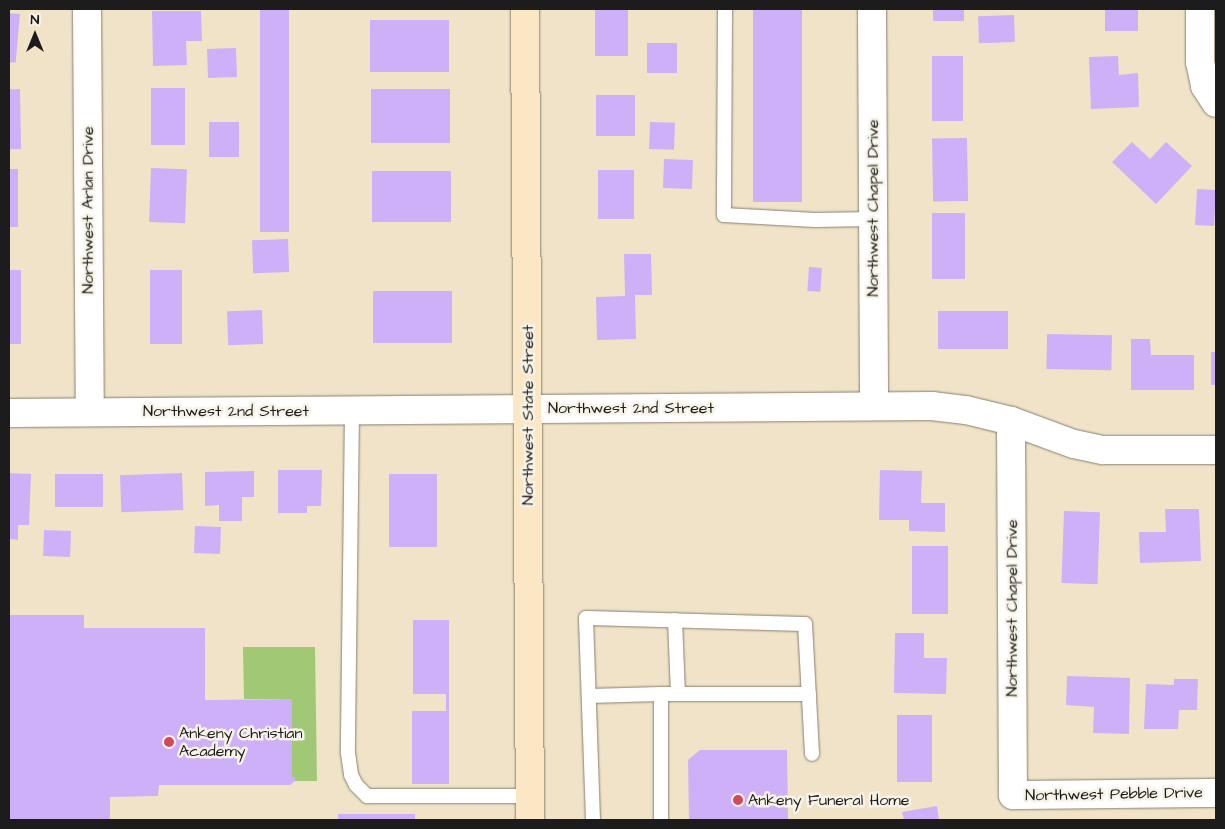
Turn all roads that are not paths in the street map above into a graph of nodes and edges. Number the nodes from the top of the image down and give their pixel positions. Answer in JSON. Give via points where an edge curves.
{"nodes":[{"id":1,"x":87,"y":9,"type":"edge"},
{"id":2,"x":525,"y":9,"type":"edge"},
{"id":3,"x":725,"y":9,"type":"edge"},
{"id":4,"x":872,"y":9,"type":"edge"},
{"id":5,"x":1200,"y":9,"type":"edge"},
{"id":6,"x":1216,"y":103,"type":"edge"},
{"id":7,"x":873,"y":219,"type":"junction"},
{"id":8,"x":874,"y":406,"type":"junction"},
{"id":9,"x":528,"y":408,"type":"junction"},
{"id":10,"x":352,"y":410,"type":"junction"},
{"id":11,"x":90,"y":412,"type":"junction"},
{"id":12,"x":9,"y":413,"type":"edge"},
{"id":13,"x":1010,"y":421,"type":"junction"},
{"id":14,"x":1216,"y":450,"type":"edge"},
{"id":15,"x":675,"y":620,"type":"junction"},
{"id":16,"x":661,"y":694,"type":"junction"},
{"id":17,"x":678,"y":694,"type":"junction"},
{"id":18,"x":809,"y":694,"type":"junction"},
{"id":19,"x":589,"y":696,"type":"junction"},
{"id":20,"x":812,"y":754,"type":"dead end"},
{"id":21,"x":1216,"y":793,"type":"edge"},
{"id":22,"x":1013,"y":795,"type":"joint"},
{"id":23,"x":530,"y":808,"type":"edge"},
{"id":24,"x":592,"y":820,"type":"edge"},
{"id":25,"x":661,"y":820,"type":"edge"}],
"edges":[{"from":1,"to":11,"type":"street","name":"Northwest Arlan Drive"},
{"from":2,"to":9,"type":"main road","name":"Northwest State Street"},
{"from":3,"to":7,"type":"lane","via":[[724,215],[815,220]]},
{"from":4,"to":7,"type":"street","name":"Northwest Chapel Drive"},
{"from":5,"to":6,"type":"street","via":[[1200,62],[1205,86]]},
{"from":7,"to":8,"type":"street","name":"Northwest Chapel Drive"},
{"from":8,"to":9,"type":"street","name":"Northwest 2nd Street"},
{"from":8,"to":13,"type":"street","name":"Northwest 2nd Street","via":[[932,406]]},
{"from":9,"to":10,"type":"street","name":"Northwest 2nd Street"},
{"from":9,"to":23,"type":"main road","name":"Northwest State Street"},
{"from":10,"to":11,"type":"street","name":"Northwest 2nd Street"},
{"from":10,"to":23,"type":"lane","via":[[348,753],[351,775],[367,796]]},
{"from":11,"to":12,"type":"street","name":"Northwest 2nd Street"},
{"from":13,"to":14,"type":"street","name":"Northwest 2nd Street","via":[[1074,444],[1103,450]]},
{"from":13,"to":22,"type":"street","name":"Northwest Chapel Drive"},
{"from":15,"to":17,"type":"lane"},
{"from":15,"to":18,"type":"lane","via":[[805,624]]},
{"from":15,"to":19,"type":"lane","via":[[586,618]]},
{"from":16,"to":17,"type":"lane"},
{"from":16,"to":19,"type":"lane"},
{"from":16,"to":25,"type":"lane"},
{"from":17,"to":18,"type":"lane"},
{"from":18,"to":20,"type":"lane"},
{"from":19,"to":24,"type":"lane"},
{"from":21,"to":22,"type":"street","name":"Northwest Pebble Drive"}]}
